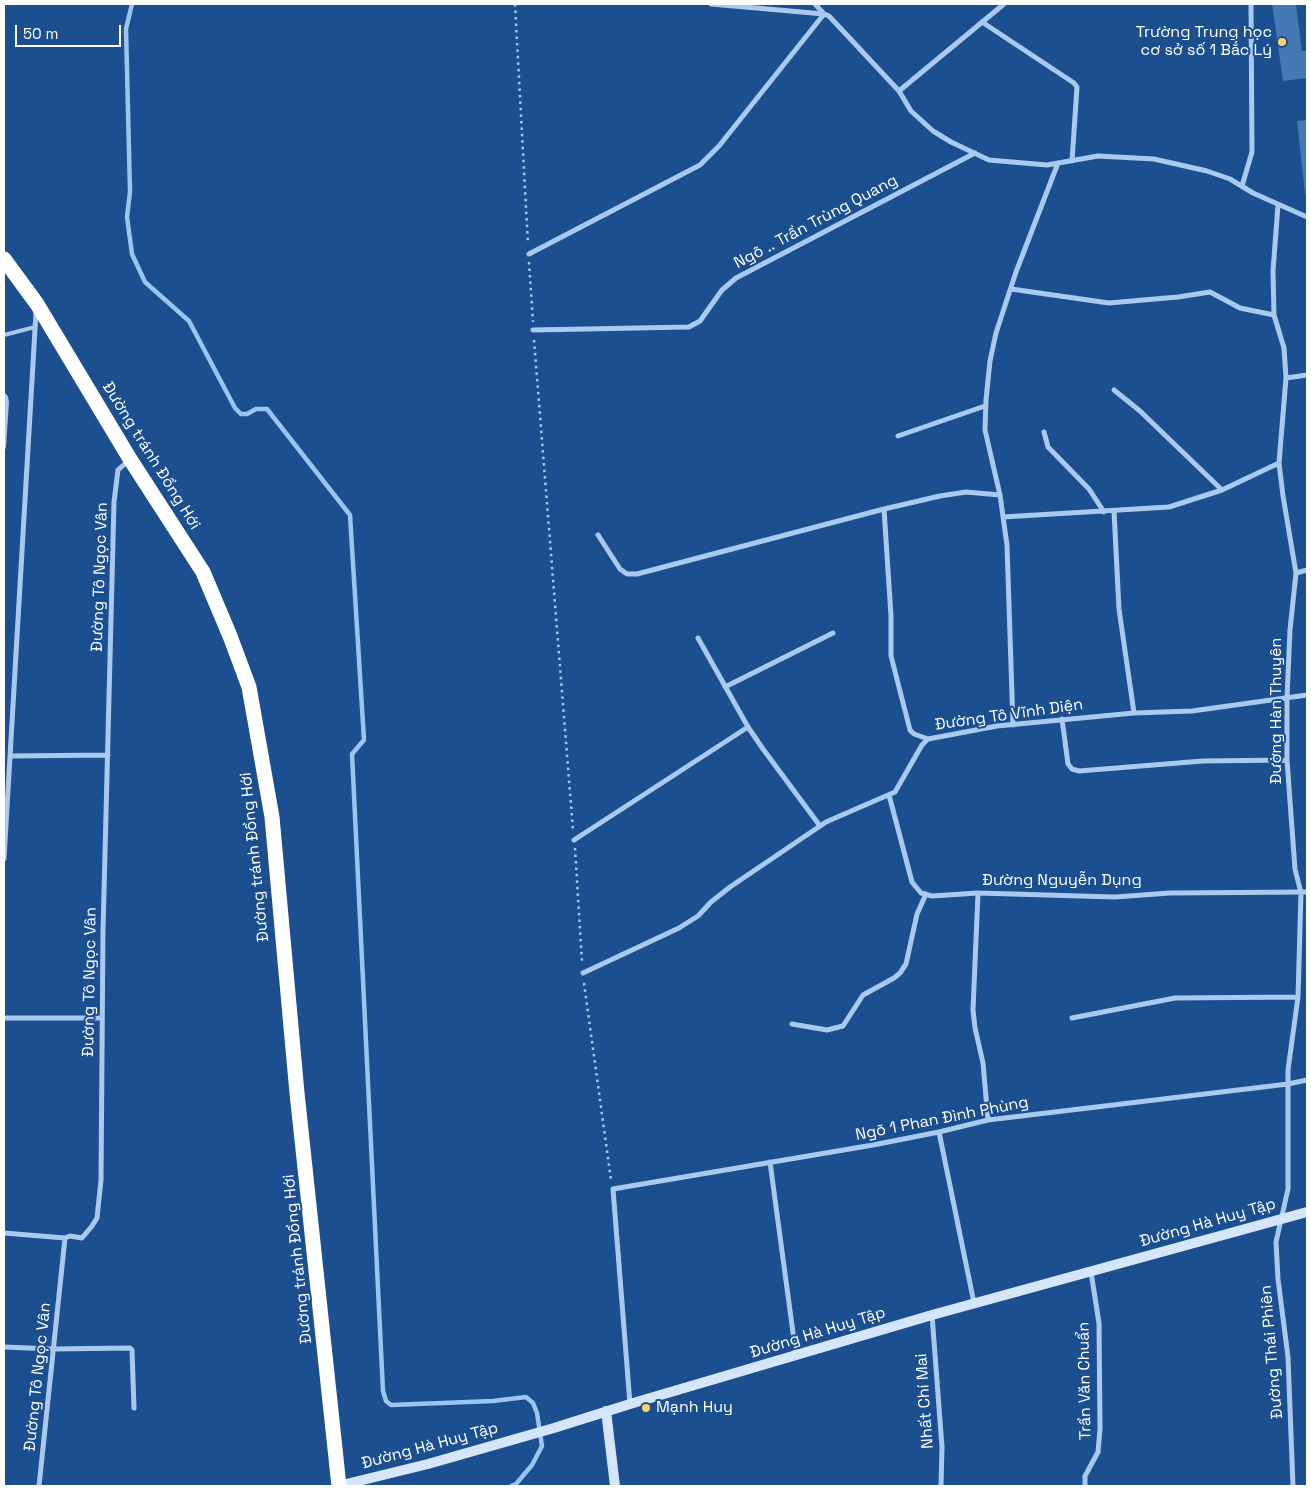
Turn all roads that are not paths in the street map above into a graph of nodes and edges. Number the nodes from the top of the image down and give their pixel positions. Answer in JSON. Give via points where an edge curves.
{"nodes":[{"id":1,"x":711,"y":4,"type":"edge"},
{"id":2,"x":815,"y":4,"type":"edge"},
{"id":3,"x":1004,"y":4,"type":"edge"},
{"id":4,"x":1251,"y":4,"type":"edge"},
{"id":5,"x":824,"y":14,"type":"junction"},
{"id":6,"x":982,"y":22,"type":"junction"},
{"id":7,"x":899,"y":91,"type":"junction"},
{"id":8,"x":974,"y":153,"type":"junction"},
{"id":9,"x":1072,"y":160,"type":"junction"},
{"id":10,"x":1058,"y":163,"type":"junction"},
{"id":11,"x":1242,"y":186,"type":"junction"},
{"id":12,"x":1278,"y":205,"type":"junction"},
{"id":13,"x":1307,"y":217,"type":"edge"},
{"id":14,"x":529,"y":254,"type":"road end"},
{"id":15,"x":4,"y":259,"type":"edge"},
{"id":16,"x":1010,"y":289,"type":"junction"},
{"id":17,"x":37,"y":304,"type":"junction"},
{"id":18,"x":1274,"y":315,"type":"junction"},
{"id":19,"x":35,"y":327,"type":"junction"},
{"id":20,"x":533,"y":330,"type":"road end"},
{"id":21,"x":4,"y":335,"type":"edge"},
{"id":22,"x":1307,"y":375,"type":"edge"},
{"id":23,"x":1286,"y":378,"type":"junction"},
{"id":24,"x":1114,"y":390,"type":"dead end"},
{"id":25,"x":4,"y":395,"type":"edge"},
{"id":26,"x":985,"y":406,"type":"junction"},
{"id":27,"x":1044,"y":432,"type":"dead end"},
{"id":28,"x":898,"y":436,"type":"dead end"},
{"id":29,"x":4,"y":447,"type":"edge"},
{"id":30,"x":130,"y":459,"type":"junction"},
{"id":31,"x":1279,"y":463,"type":"junction"},
{"id":32,"x":1222,"y":490,"type":"junction"},
{"id":33,"x":1000,"y":495,"type":"junction"},
{"id":34,"x":884,"y":508,"type":"junction"},
{"id":35,"x":1114,"y":511,"type":"junction"},
{"id":36,"x":1104,"y":512,"type":"junction"},
{"id":37,"x":1003,"y":518,"type":"junction"},
{"id":38,"x":598,"y":535,"type":"dead end"},
{"id":39,"x":1307,"y":570,"type":"edge"},
{"id":40,"x":1296,"y":573,"type":"junction"},
{"id":41,"x":832,"y":634,"type":"dead end"},
{"id":42,"x":698,"y":638,"type":"dead end"},
{"id":43,"x":725,"y":688,"type":"junction"},
{"id":44,"x":1307,"y":695,"type":"edge"},
{"id":45,"x":1287,"y":698,"type":"junction"},
{"id":46,"x":1134,"y":713,"type":"junction"},
{"id":47,"x":1062,"y":719,"type":"junction"},
{"id":48,"x":1013,"y":725,"type":"junction"},
{"id":49,"x":748,"y":727,"type":"junction"},
{"id":50,"x":928,"y":739,"type":"junction"},
{"id":51,"x":108,"y":755,"type":"junction"},
{"id":52,"x":10,"y":756,"type":"junction"},
{"id":53,"x":1287,"y":760,"type":"junction"},
{"id":54,"x":889,"y":794,"type":"junction"},
{"id":55,"x":820,"y":826,"type":"junction"},
{"id":56,"x":574,"y":840,"type":"road end"},
{"id":57,"x":4,"y":859,"type":"edge"},
{"id":58,"x":1307,"y":892,"type":"edge"},
{"id":59,"x":978,"y":893,"type":"junction"},
{"id":60,"x":1301,"y":893,"type":"junction"},
{"id":61,"x":926,"y":894,"type":"junction"},
{"id":62,"x":583,"y":974,"type":"road end"},
{"id":63,"x":1298,"y":997,"type":"junction"},
{"id":64,"x":4,"y":1018,"type":"edge"},
{"id":65,"x":102,"y":1018,"type":"junction"},
{"id":66,"x":1072,"y":1018,"type":"dead end"},
{"id":67,"x":792,"y":1024,"type":"dead end"},
{"id":68,"x":1307,"y":1080,"type":"edge"},
{"id":69,"x":1288,"y":1084,"type":"junction"},
{"id":70,"x":988,"y":1120,"type":"junction"},
{"id":71,"x":939,"y":1132,"type":"junction"},
{"id":72,"x":770,"y":1162,"type":"junction"},
{"id":73,"x":1307,"y":1212,"type":"edge"},
{"id":74,"x":1282,"y":1218,"type":"junction"},
{"id":75,"x":4,"y":1233,"type":"edge"},
{"id":76,"x":65,"y":1238,"type":"junction"},
{"id":77,"x":1091,"y":1272,"type":"junction"},
{"id":78,"x":974,"y":1303,"type":"junction"},
{"id":79,"x":932,"y":1314,"type":"junction"},
{"id":80,"x":4,"y":1347,"type":"edge"},
{"id":81,"x":53,"y":1349,"type":"junction"},
{"id":82,"x":796,"y":1355,"type":"junction"},
{"id":83,"x":630,"y":1404,"type":"junction"},
{"id":84,"x":134,"y":1408,"type":"dead end"},
{"id":85,"x":606,"y":1411,"type":"junction"},
{"id":86,"x":39,"y":1486,"type":"edge"},
{"id":87,"x":339,"y":1486,"type":"edge"},
{"id":88,"x":615,"y":1486,"type":"edge"},
{"id":89,"x":940,"y":1486,"type":"edge"},
{"id":90,"x":1085,"y":1486,"type":"edge"},
{"id":91,"x":1293,"y":1486,"type":"edge"}],
"edges":[{"from":1,"to":5,"type":"street"},
{"from":2,"to":5,"type":"street"},
{"from":3,"to":6,"type":"street"},
{"from":4,"to":11,"type":"street","via":[[1252,152]]},
{"from":5,"to":7,"type":"street"},
{"from":5,"to":14,"type":"street","via":[[719,146],[700,165]]},
{"from":6,"to":7,"type":"street"},
{"from":6,"to":9,"type":"street","via":[[1077,87]]},
{"from":7,"to":8,"type":"street","via":[[912,111],[934,131]]},
{"from":8,"to":10,"type":"street","via":[[989,160]]},
{"from":8,"to":20,"type":"street","name":"Ngõ .. Trần Trùng Quang","via":[[736,278],[722,290],[700,321],[689,327]]},
{"from":9,"to":10,"type":"street"},
{"from":9,"to":11,"type":"street","via":[[1098,156],[1154,159],[1207,171]]},
{"from":10,"to":16,"type":"street"},
{"from":11,"to":12,"type":"street"},
{"from":12,"to":13,"type":"street"},
{"from":12,"to":18,"type":"street","name":"Đường Hàn Thuyên","via":[[1273,271]]},
{"from":15,"to":17,"type":"highway","name":"Đường tránh Đồng Hới"},
{"from":16,"to":18,"type":"street","via":[[1109,303],[1210,292],[1240,308]]},
{"from":16,"to":26,"type":"street","via":[[990,361]]},
{"from":17,"to":19,"type":"street"},
{"from":17,"to":30,"type":"highway","name":"Đường tránh Đồng Hới"},
{"from":18,"to":23,"type":"street","name":"Đường Hàn Thuyên","via":[[1284,348]]},
{"from":19,"to":21,"type":"lane"},
{"from":19,"to":52,"type":"street"},
{"from":22,"to":23,"type":"street"},
{"from":23,"to":31,"type":"street","name":"Đường Hàn Thuyên"},
{"from":24,"to":32,"type":"street"},
{"from":25,"to":29,"type":"lane","via":[[7,402]]},
{"from":26,"to":28,"type":"street"},
{"from":26,"to":33,"type":"street","via":[[985,430]]},
{"from":27,"to":36,"type":"street","via":[[1048,447],[1089,489]]},
{"from":30,"to":51,"type":"street","name":"Đường Tô Ngọc Vân","via":[[118,470],[114,502]]},
{"from":30,"to":87,"type":"highway","name":"Đường tránh Đồng Hới","via":[[203,572],[249,687],[272,817],[297,1093]]},
{"from":31,"to":32,"type":"street"},
{"from":31,"to":40,"type":"street","name":"Đường Hàn Thuyên"},
{"from":32,"to":35,"type":"street","via":[[1169,507]]},
{"from":33,"to":34,"type":"street","via":[[966,492]]},
{"from":33,"to":37,"type":"street"},
{"from":34,"to":38,"type":"street","via":[[637,574],[626,574],[620,570]]},
{"from":34,"to":50,"type":"street","via":[[891,656],[910,730]]},
{"from":35,"to":36,"type":"street"},
{"from":35,"to":46,"type":"street","via":[[1119,609]]},
{"from":36,"to":37,"type":"street"},
{"from":37,"to":48,"type":"street"},
{"from":39,"to":40,"type":"street"},
{"from":40,"to":45,"type":"street","name":"Đường Hàn Thuyên"},
{"from":41,"to":43,"type":"street"},
{"from":42,"to":43,"type":"street"},
{"from":43,"to":49,"type":"street"},
{"from":44,"to":45,"type":"street","name":"Đường Tô Vĩnh Diện"},
{"from":45,"to":46,"type":"street","name":"Đường Tô Vĩnh Diện","via":[[1192,711]]},
{"from":45,"to":53,"type":"street","name":"Đường Hàn Thuyên"},
{"from":46,"to":47,"type":"street","name":"Đường Tô Vĩnh Diện"},
{"from":47,"to":48,"type":"street","name":"Đường Tô Vĩnh Diện"},
{"from":47,"to":53,"type":"street","via":[[1068,764],[1078,771],[1203,761]]},
{"from":48,"to":50,"type":"street","name":"Đường Tô Vĩnh Diện"},
{"from":49,"to":55,"type":"street"},
{"from":49,"to":56,"type":"street"},
{"from":50,"to":54,"type":"street","name":"Đường Tô Vĩnh Diện","via":[[895,792]]},
{"from":51,"to":52,"type":"street"},
{"from":51,"to":65,"type":"street","name":"Đường Tô Ngọc Vân"},
{"from":52,"to":57,"type":"street"},
{"from":53,"to":60,"type":"street","name":"Đường Hàn Thuyên","via":[[1295,869]]},
{"from":54,"to":55,"type":"street","name":"Đường Tô Vĩnh Diện"},
{"from":54,"to":61,"type":"street","via":[[912,882]]},
{"from":55,"to":62,"type":"street","name":"Đường Tô Vĩnh Diện","via":[[730,887],[698,916],[679,928]]},
{"from":58,"to":60,"type":"street","name":"Đường Nguyễn Dụng"},
{"from":59,"to":60,"type":"street","name":"Đường Nguyễn Dụng","via":[[1115,897],[1170,893]]},
{"from":59,"to":61,"type":"street","name":"Đường Nguyễn Dụng"},
{"from":59,"to":70,"type":"street","via":[[973,1010],[983,1063]]},
{"from":60,"to":63,"type":"street","name":"Đường Hàn Thuyên"},
{"from":61,"to":67,"type":"street","via":[[917,914],[906,964],[900,973],[864,995],[843,1026],[827,1030]]},
{"from":63,"to":66,"type":"street","via":[[1175,998]]},
{"from":63,"to":69,"type":"street","name":"Đường Hàn Thuyên"},
{"from":64,"to":65,"type":"street"},
{"from":65,"to":76,"type":"street","name":"Đường Tô Ngọc Vân","via":[[101,1180],[97,1218],[82,1238]]},
{"from":68,"to":69,"type":"street","name":"Ngõ 1 Phan Đình Phùng"},
{"from":69,"to":70,"type":"street","name":"Ngõ 1 Phan Đình Phùng"},
{"from":69,"to":74,"type":"street","name":"Đường Hàn Thuyên","via":[[1288,1189]]},
{"from":70,"to":71,"type":"street","name":"Ngõ 1 Phan Đình Phùng"},
{"from":71,"to":72,"type":"street","name":"Ngõ 1 Phan Đình Phùng"},
{"from":71,"to":78,"type":"street"},
{"from":72,"to":82,"type":"street"},
{"from":72,"to":83,"type":"street","name":"Ngõ 1 Phan Đình Phùng","via":[[612,1189]]},
{"from":73,"to":74,"type":"main road","name":"Đường Hà Huy Tập"},
{"from":74,"to":77,"type":"main road","name":"Đường Hà Huy Tập"},
{"from":74,"to":91,"type":"street","name":"Đường Thái Phiên","via":[[1276,1242],[1288,1357]]},
{"from":75,"to":76,"type":"street"},
{"from":76,"to":81,"type":"street","name":"Đường Tô Ngọc Vân"},
{"from":77,"to":78,"type":"main road","name":"Đường Hà Huy Tập"},
{"from":77,"to":90,"type":"street","name":"Trần Văn Chuẩn","via":[[1099,1323],[1100,1429],[1098,1452],[1085,1476]]},
{"from":78,"to":79,"type":"main road","name":"Đường Hà Huy Tập"},
{"from":79,"to":82,"type":"main road","name":"Đường Hà Huy Tập"},
{"from":79,"to":89,"type":"street","name":"Nhất Chí Mai","via":[[942,1447]]},
{"from":80,"to":81,"type":"street"},
{"from":81,"to":84,"type":"street","via":[[130,1348]]},
{"from":81,"to":86,"type":"street","name":"Đường Tô Ngọc Vân"},
{"from":82,"to":83,"type":"main road","name":"Đường Hà Huy Tập"},
{"from":83,"to":85,"type":"main road","name":"Đường Hà Huy Tập"},
{"from":85,"to":87,"type":"main road","name":"Đường Hà Huy Tập","via":[[428,1464]]},
{"from":85,"to":88,"type":"main road"}]}
